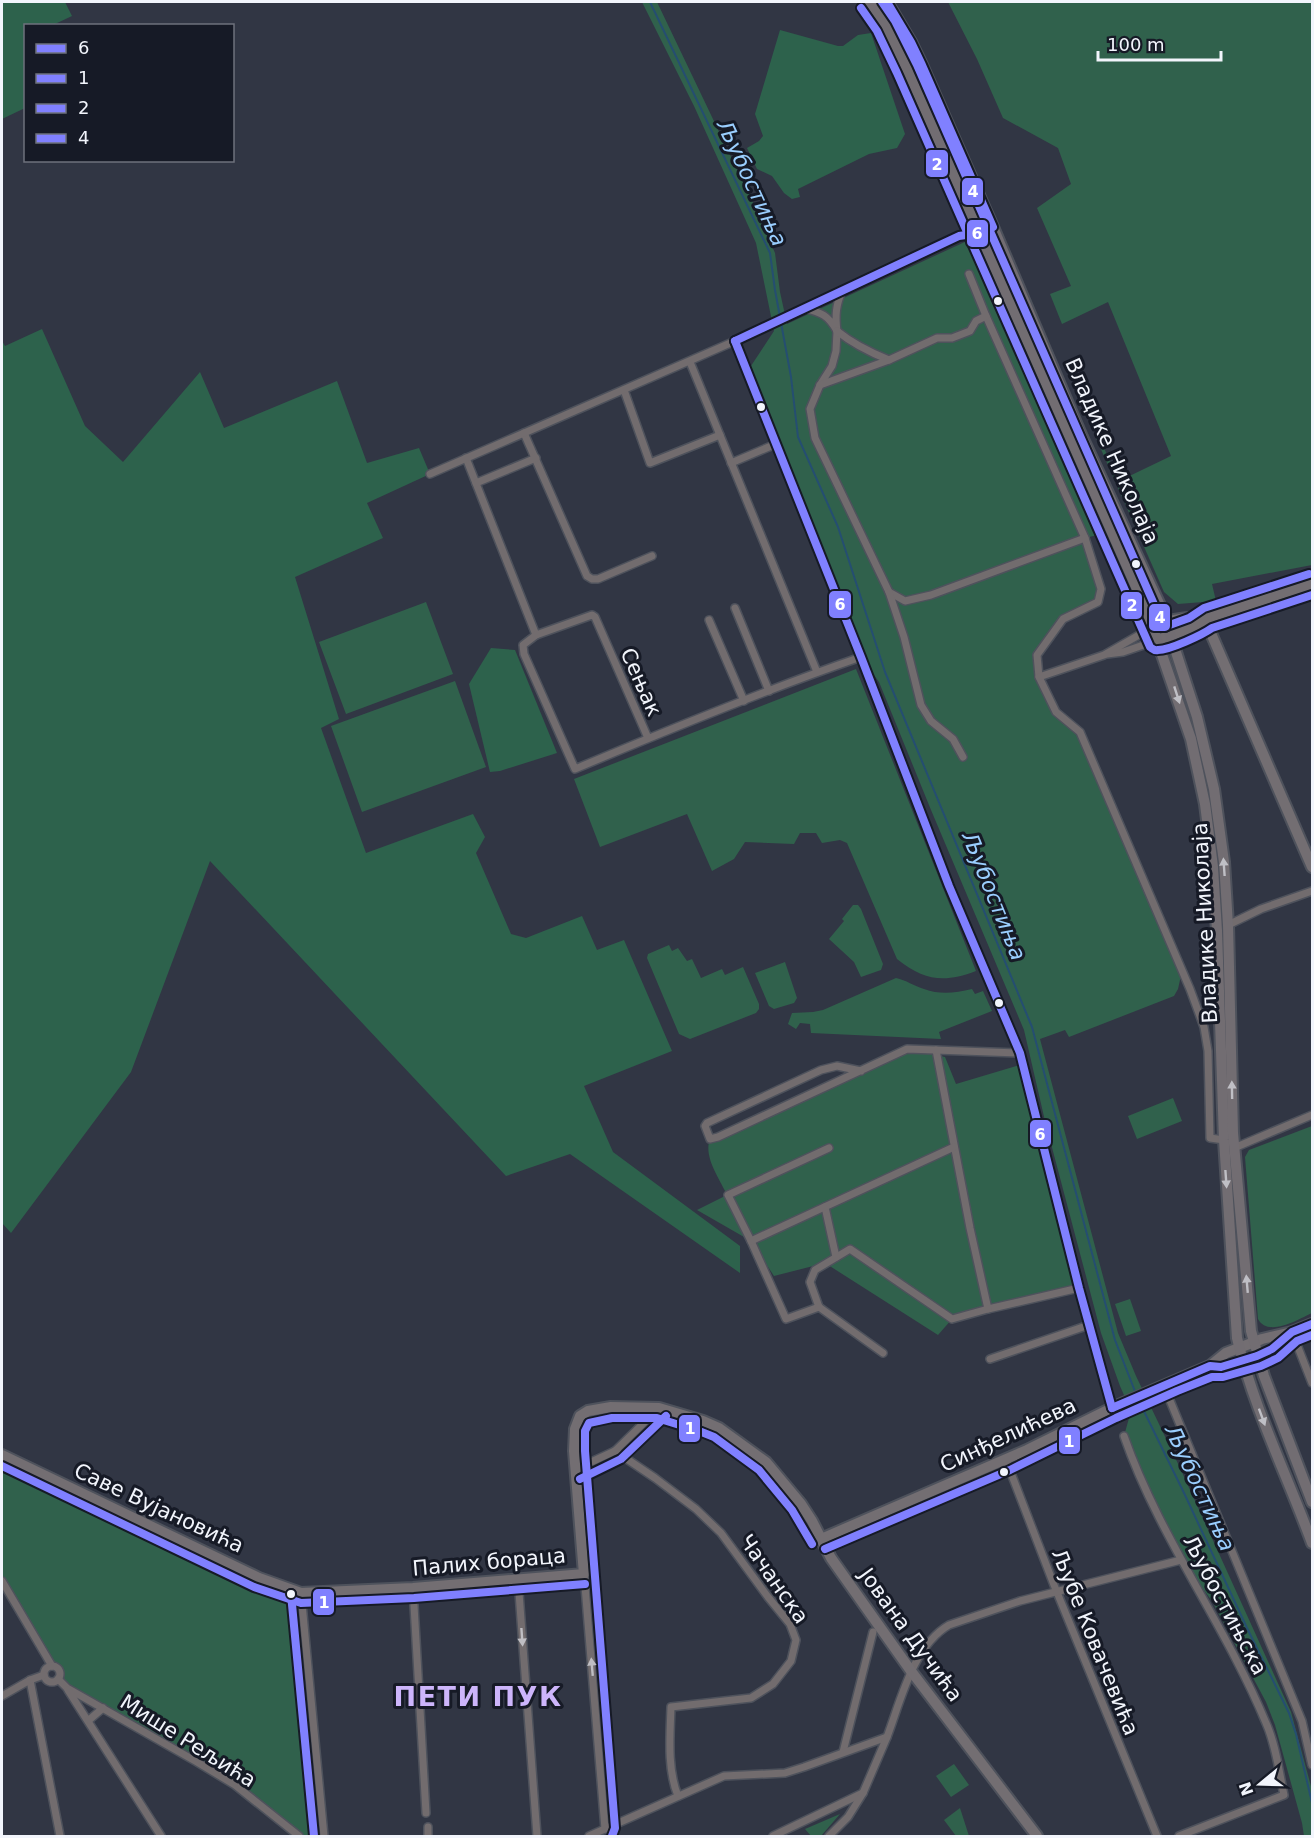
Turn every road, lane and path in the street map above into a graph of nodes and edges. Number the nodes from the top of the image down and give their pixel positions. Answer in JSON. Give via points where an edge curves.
{"nodes":[{"id":1,"x":870,"y":2,"type":"edge"},
{"id":2,"x":887,"y":2,"type":"edge"},
{"id":3,"x":991,"y":222,"type":"junction"},
{"id":4,"x":978,"y":229,"type":"junction"},
{"id":5,"x":969,"y":274,"type":"dead end"},
{"id":6,"x":842,"y":291,"type":"junction"},
{"id":7,"x":804,"y":309,"type":"junction"},
{"id":8,"x":986,"y":316,"type":"junction"},
{"id":9,"x":837,"y":331,"type":"junction"},
{"id":10,"x":735,"y":341,"type":"junction"},
{"id":11,"x":889,"y":360,"type":"junction"},
{"id":12,"x":690,"y":362,"type":"junction"},
{"id":13,"x":820,"y":385,"type":"junction"},
{"id":14,"x":624,"y":390,"type":"junction"},
{"id":15,"x":524,"y":433,"type":"junction"},
{"id":16,"x":720,"y":435,"type":"junction"},
{"id":17,"x":776,"y":444,"type":"junction"},
{"id":18,"x":466,"y":458,"type":"junction"},
{"id":19,"x":536,"y":458,"type":"junction"},
{"id":20,"x":731,"y":463,"type":"junction"},
{"id":21,"x":430,"y":474,"type":"dead end"},
{"id":22,"x":476,"y":483,"type":"junction"},
{"id":23,"x":1085,"y":538,"type":"junction"},
{"id":24,"x":652,"y":556,"type":"dead end"},
{"id":25,"x":1312,"y":584,"type":"edge"},
{"id":26,"x":889,"y":592,"type":"junction"},
{"id":27,"x":735,"y":608,"type":"dead end"},
{"id":28,"x":1207,"y":618,"type":"junction"},
{"id":29,"x":709,"y":620,"type":"dead end"},
{"id":30,"x":1166,"y":621,"type":"junction"},
{"id":31,"x":1153,"y":627,"type":"junction"},
{"id":32,"x":1171,"y":634,"type":"junction"},
{"id":33,"x":536,"y":635,"type":"junction"},
{"id":34,"x":1158,"y":640,"type":"junction"},
{"id":35,"x":1104,"y":655,"type":"junction"},
{"id":36,"x":861,"y":657,"type":"junction"},
{"id":37,"x":817,"y":672,"type":"junction"},
{"id":38,"x":1039,"y":677,"type":"junction"},
{"id":39,"x":770,"y":691,"type":"junction"},
{"id":40,"x":744,"y":701,"type":"junction"},
{"id":41,"x":648,"y":738,"type":"junction"},
{"id":42,"x":963,"y":757,"type":"dead end"},
{"id":43,"x":1312,"y":867,"type":"edge"},
{"id":44,"x":1312,"y":891,"type":"edge"},
{"id":45,"x":1228,"y":925,"type":"junction"},
{"id":46,"x":936,"y":1050,"type":"junction"},
{"id":47,"x":1020,"y":1053,"type":"junction"},
{"id":48,"x":861,"y":1071,"type":"junction"},
{"id":49,"x":1312,"y":1115,"type":"edge"},
{"id":50,"x":1224,"y":1140,"type":"junction"},
{"id":51,"x":954,"y":1147,"type":"junction"},
{"id":52,"x":829,"y":1148,"type":"dead end"},
{"id":53,"x":1234,"y":1148,"type":"junction"},
{"id":54,"x":825,"y":1206,"type":"junction"},
{"id":55,"x":752,"y":1241,"type":"junction"},
{"id":56,"x":836,"y":1257,"type":"junction"},
{"id":57,"x":1079,"y":1288,"type":"junction"},
{"id":58,"x":819,"y":1307,"type":"junction"},
{"id":59,"x":988,"y":1309,"type":"junction"},
{"id":60,"x":1312,"y":1324,"type":"edge"},
{"id":61,"x":1089,"y":1325,"type":"junction"},
{"id":62,"x":1292,"y":1332,"type":"junction"},
{"id":63,"x":1254,"y":1342,"type":"junction"},
{"id":64,"x":1239,"y":1347,"type":"junction"},
{"id":65,"x":883,"y":1353,"type":"dead end"},
{"id":66,"x":1257,"y":1356,"type":"junction"},
{"id":67,"x":990,"y":1359,"type":"dead end"},
{"id":68,"x":1242,"y":1361,"type":"junction"},
{"id":69,"x":1210,"y":1366,"type":"junction"},
{"id":70,"x":1312,"y":1383,"type":"edge"},
{"id":71,"x":1164,"y":1386,"type":"junction"},
{"id":72,"x":659,"y":1408,"type":"junction"},
{"id":73,"x":1112,"y":1408,"type":"junction"},
{"id":74,"x":588,"y":1411,"type":"joint"},
{"id":75,"x":1124,"y":1436,"type":"dead end"},
{"id":76,"x":615,"y":1451,"type":"junction"},
{"id":77,"x":2,"y":1455,"type":"edge"},
{"id":78,"x":1006,"y":1460,"type":"junction"},
{"id":79,"x":576,"y":1469,"type":"junction"},
{"id":80,"x":1312,"y":1502,"type":"edge"},
{"id":81,"x":821,"y":1539,"type":"junction"},
{"id":82,"x":1312,"y":1543,"type":"edge"},
{"id":83,"x":1181,"y":1560,"type":"junction"},
{"id":84,"x":584,"y":1574,"type":"junction"},
{"id":85,"x":518,"y":1579,"type":"junction"},
{"id":86,"x":2,"y":1581,"type":"edge"},
{"id":87,"x":413,"y":1588,"type":"junction"},
{"id":88,"x":1056,"y":1592,"type":"junction"},
{"id":89,"x":301,"y":1593,"type":"junction"},
{"id":90,"x":873,"y":1632,"type":"dead end"},
{"id":91,"x":52,"y":1666,"type":"junction"},
{"id":92,"x":911,"y":1671,"type":"junction"},
{"id":93,"x":44,"y":1675,"type":"junction"},
{"id":94,"x":58,"y":1679,"type":"junction"},
{"id":95,"x":30,"y":1680,"type":"junction"},
{"id":96,"x":67,"y":1688,"type":"junction"},
{"id":97,"x":2,"y":1696,"type":"edge"},
{"id":98,"x":103,"y":1708,"type":"junction"},
{"id":99,"x":89,"y":1720,"type":"junction"},
{"id":100,"x":887,"y":1737,"type":"junction"},
{"id":101,"x":843,"y":1752,"type":"junction"},
{"id":102,"x":1312,"y":1765,"type":"edge"},
{"id":103,"x":863,"y":1793,"type":"junction"},
{"id":104,"x":678,"y":1796,"type":"junction"},
{"id":105,"x":426,"y":1813,"type":"dead end"},
{"id":106,"x":428,"y":1827,"type":"dead end"},
{"id":107,"x":605,"y":1829,"type":"junction"},
{"id":108,"x":60,"y":1836,"type":"edge"},
{"id":109,"x":161,"y":1836,"type":"edge"},
{"id":110,"x":298,"y":1836,"type":"edge"},
{"id":111,"x":324,"y":1836,"type":"edge"},
{"id":112,"x":428,"y":1836,"type":"edge"},
{"id":113,"x":537,"y":1836,"type":"edge"},
{"id":114,"x":588,"y":1836,"type":"edge"},
{"id":115,"x":773,"y":1836,"type":"edge"},
{"id":116,"x":829,"y":1836,"type":"edge"},
{"id":117,"x":1037,"y":1836,"type":"edge"},
{"id":118,"x":1157,"y":1836,"type":"edge"},
{"id":119,"x":1179,"y":1836,"type":"edge"}],
"edges":[{"from":1,"to":4,"type":"main road","name":"Владике Николаја","via":[[897,45]]},
{"from":2,"to":3,"type":"main road","name":"Владике Николаја","via":[[922,65]]},
{"from":3,"to":4,"type":"street"},
{"from":3,"to":30,"type":"main road","name":"Владике Николаја","via":[[1082,438]]},
{"from":4,"to":6,"type":"street"},
{"from":4,"to":31,"type":"main road","name":"Владике Николаја"},
{"from":5,"to":8,"type":"street"},
{"from":6,"to":7,"type":"street"},
{"from":6,"to":9,"type":"street","via":[[836,304]]},
{"from":7,"to":9,"type":"street","via":[[830,318]]},
{"from":7,"to":10,"type":"street"},
{"from":8,"to":11,"type":"street","via":[[976,321],[970,331],[938,338]]},
{"from":8,"to":23,"type":"street"},
{"from":9,"to":11,"type":"street","via":[[867,352]]},
{"from":9,"to":13,"type":"street","via":[[832,366]]},
{"from":10,"to":12,"type":"street"},
{"from":10,"to":17,"type":"street"},
{"from":11,"to":13,"type":"street"},
{"from":12,"to":14,"type":"street"},
{"from":12,"to":16,"type":"street"},
{"from":13,"to":26,"type":"street","via":[[810,409],[815,438]]},
{"from":14,"to":15,"type":"street"},
{"from":14,"to":16,"type":"street","via":[[650,463]]},
{"from":15,"to":18,"type":"street"},
{"from":15,"to":19,"type":"street"},
{"from":16,"to":20,"type":"street"},
{"from":17,"to":20,"type":"street"},
{"from":17,"to":36,"type":"street"},
{"from":18,"to":21,"type":"street"},
{"from":18,"to":22,"type":"street"},
{"from":19,"to":22,"type":"street"},
{"from":19,"to":24,"type":"street","via":[[587,576],[598,579]]},
{"from":20,"to":37,"type":"street"},
{"from":22,"to":33,"type":"street"},
{"from":23,"to":26,"type":"street","via":[[931,595],[905,601]]},
{"from":23,"to":38,"type":"street","via":[[1101,589],[1098,602],[1063,618],[1037,655]]},
{"from":25,"to":28,"type":"street"},
{"from":26,"to":42,"type":"street","via":[[921,705],[931,721],[953,739]]},
{"from":27,"to":39,"type":"street"},
{"from":28,"to":30,"type":"street"},
{"from":28,"to":32,"type":"street"},
{"from":28,"to":43,"type":"street"},
{"from":29,"to":40,"type":"street"},
{"from":30,"to":31,"type":"street"},
{"from":30,"to":32,"type":"main road","name":"Владике Николаја"},
{"from":31,"to":34,"type":"main road","name":"Владике Николаја"},
{"from":31,"to":35,"type":"street"},
{"from":32,"to":34,"type":"street"},
{"from":45,"to":32,"type":"main road","name":"Владике Николаја","one_way":true,"via":[[1214,789]]},
{"from":33,"to":41,"type":"street","name":"Сењак","via":[[595,617]]},
{"from":33,"to":41,"type":"street","name":"Сењак","via":[[523,645],[524,654],[575,769]]},
{"from":34,"to":35,"type":"street"},
{"from":34,"to":50,"type":"main road","name":"Владике Николаја","one_way":true,"via":[[1191,739],[1209,830],[1217,931]]},
{"from":35,"to":38,"type":"street"},
{"from":36,"to":37,"type":"street"},
{"from":36,"to":47,"type":"street","via":[[949,886]]},
{"from":37,"to":39,"type":"street"},
{"from":38,"to":50,"type":"street","via":[[1056,712],[1080,732],[1165,928],[1204,1026],[1210,1138]]},
{"from":39,"to":40,"type":"street"},
{"from":40,"to":41,"type":"street"},
{"from":44,"to":45,"type":"street"},
{"from":53,"to":45,"type":"main road","name":"Владике Николаја","one_way":true},
{"from":46,"to":47,"type":"street"},
{"from":46,"to":48,"type":"street","via":[[907,1048]]},
{"from":46,"to":51,"type":"street"},
{"from":47,"to":57,"type":"street"},
{"from":48,"to":48,"type":"street","via":[[713,1139],[705,1131],[707,1123],[821,1070],[837,1066]]},
{"from":49,"to":53,"type":"street"},
{"from":50,"to":64,"type":"main road","name":"Владике Николаја","one_way":true},
{"from":51,"to":54,"type":"street"},
{"from":51,"to":59,"type":"street"},
{"from":52,"to":55,"type":"street","via":[[728,1195]]},
{"from":63,"to":53,"type":"main road","name":"Владике Николаја","one_way":true},
{"from":54,"to":55,"type":"street"},
{"from":54,"to":56,"type":"street"},
{"from":55,"to":58,"type":"street","via":[[786,1319]]},
{"from":56,"to":58,"type":"street","via":[[815,1270],[810,1282]]},
{"from":56,"to":59,"type":"street","via":[[850,1249],[952,1319]]},
{"from":57,"to":59,"type":"street"},
{"from":57,"to":61,"type":"street"},
{"from":58,"to":65,"type":"street"},
{"from":60,"to":62,"type":"street","name":"Синђелићева"},
{"from":61,"to":67,"type":"street"},
{"from":61,"to":73,"type":"street"},
{"from":62,"to":63,"type":"street","name":"Синђелићева"},
{"from":62,"to":66,"type":"street","name":"Синђелићева"},
{"from":62,"to":70,"type":"street"},
{"from":63,"to":64,"type":"street","name":"Синђелићева"},
{"from":63,"to":66,"type":"main road","name":"Владике Николаја"},
{"from":64,"to":68,"type":"main road","name":"Владике Николаја"},
{"from":64,"to":69,"type":"street","name":"Синђелићева"},
{"from":66,"to":68,"type":"street","name":"Синђелићева"},
{"from":66,"to":80,"type":"main road","name":"Владике Николаја"},
{"from":68,"to":69,"type":"street","name":"Синђелићева"},
{"from":68,"to":82,"type":"main road","name":"Владике Николаја","one_way":true},
{"from":69,"to":71,"type":"street","name":"Синђелићева"},
{"from":71,"to":73,"type":"street","name":"Синђелићева"},
{"from":71,"to":102,"type":"street","via":[[1302,1721]]},
{"from":72,"to":74,"type":"street","name":"Јована Дучића","via":[[610,1407]]},
{"from":72,"to":76,"type":"street"},
{"from":72,"to":81,"type":"street","name":"Јована Дучића","via":[[719,1428],[766,1462],[801,1504]]},
{"from":73,"to":78,"type":"street","name":"Синђелићева"},
{"from":74,"to":79,"type":"street","name":"Палих бораца","via":[[580,1416],[575,1429]]},
{"from":75,"to":83,"type":"street","name":"Љубостињска","via":[[1142,1483]]},
{"from":76,"to":79,"type":"street"},
{"from":76,"to":104,"type":"street","name":"Чачанска","via":[[696,1509],[721,1533],[790,1624],[796,1640],[791,1662],[773,1684],[752,1698],[670,1707],[669,1742]]},
{"from":77,"to":89,"type":"street","name":"Саве Вујановића","via":[[259,1578]]},
{"from":78,"to":81,"type":"street","name":"Синђелићева"},
{"from":78,"to":88,"type":"street","name":"Љубе Ковачевића"},
{"from":79,"to":84,"type":"street","name":"Палих бораца"},
{"from":81,"to":92,"type":"street","name":"Јована Дучића"},
{"from":83,"to":88,"type":"street"},
{"from":83,"to":119,"type":"street","name":"Љубостињска","via":[[1268,1726],[1284,1795]]},
{"from":84,"to":85,"type":"street","name":"Палих бораца"},
{"from":107,"to":84,"type":"street","one_way":true},
{"from":85,"to":87,"type":"street","name":"Палих бораца"},
{"from":85,"to":113,"type":"street","one_way":true},
{"from":86,"to":91,"type":"street"},
{"from":87,"to":89,"type":"street","name":"Палих бораца"},
{"from":87,"to":105,"type":"street"},
{"from":88,"to":92,"type":"street","via":[[949,1625],[932,1638]]},
{"from":88,"to":118,"type":"street","name":"Љубе Ковачевића"},
{"from":89,"to":111,"type":"street"},
{"from":90,"to":101,"type":"street"},
{"from":91,"to":93,"type":"street"},
{"from":91,"to":94,"type":"street","via":[[59,1672]]},
{"from":92,"to":100,"type":"street"},
{"from":92,"to":117,"type":"street","name":"Јована Дучића"},
{"from":93,"to":94,"type":"street","via":[[51,1682]]},
{"from":93,"to":95,"type":"street"},
{"from":94,"to":96,"type":"street","name":"Мише Рељића"},
{"from":95,"to":97,"type":"street"},
{"from":95,"to":108,"type":"street"},
{"from":96,"to":98,"type":"street","name":"Мише Рељића"},
{"from":96,"to":99,"type":"street"},
{"from":98,"to":99,"type":"street"},
{"from":98,"to":110,"type":"street","name":"Мише Рељића","via":[[235,1785]]},
{"from":99,"to":109,"type":"street"},
{"from":100,"to":101,"type":"street"},
{"from":100,"to":103,"type":"street"},
{"from":101,"to":104,"type":"street","via":[[785,1773],[724,1776]]},
{"from":103,"to":115,"type":"street"},
{"from":103,"to":116,"type":"street","via":[[848,1817]]},
{"from":104,"to":107,"type":"street"},
{"from":106,"to":112,"type":"street"},
{"from":107,"to":114,"type":"street"}]}
